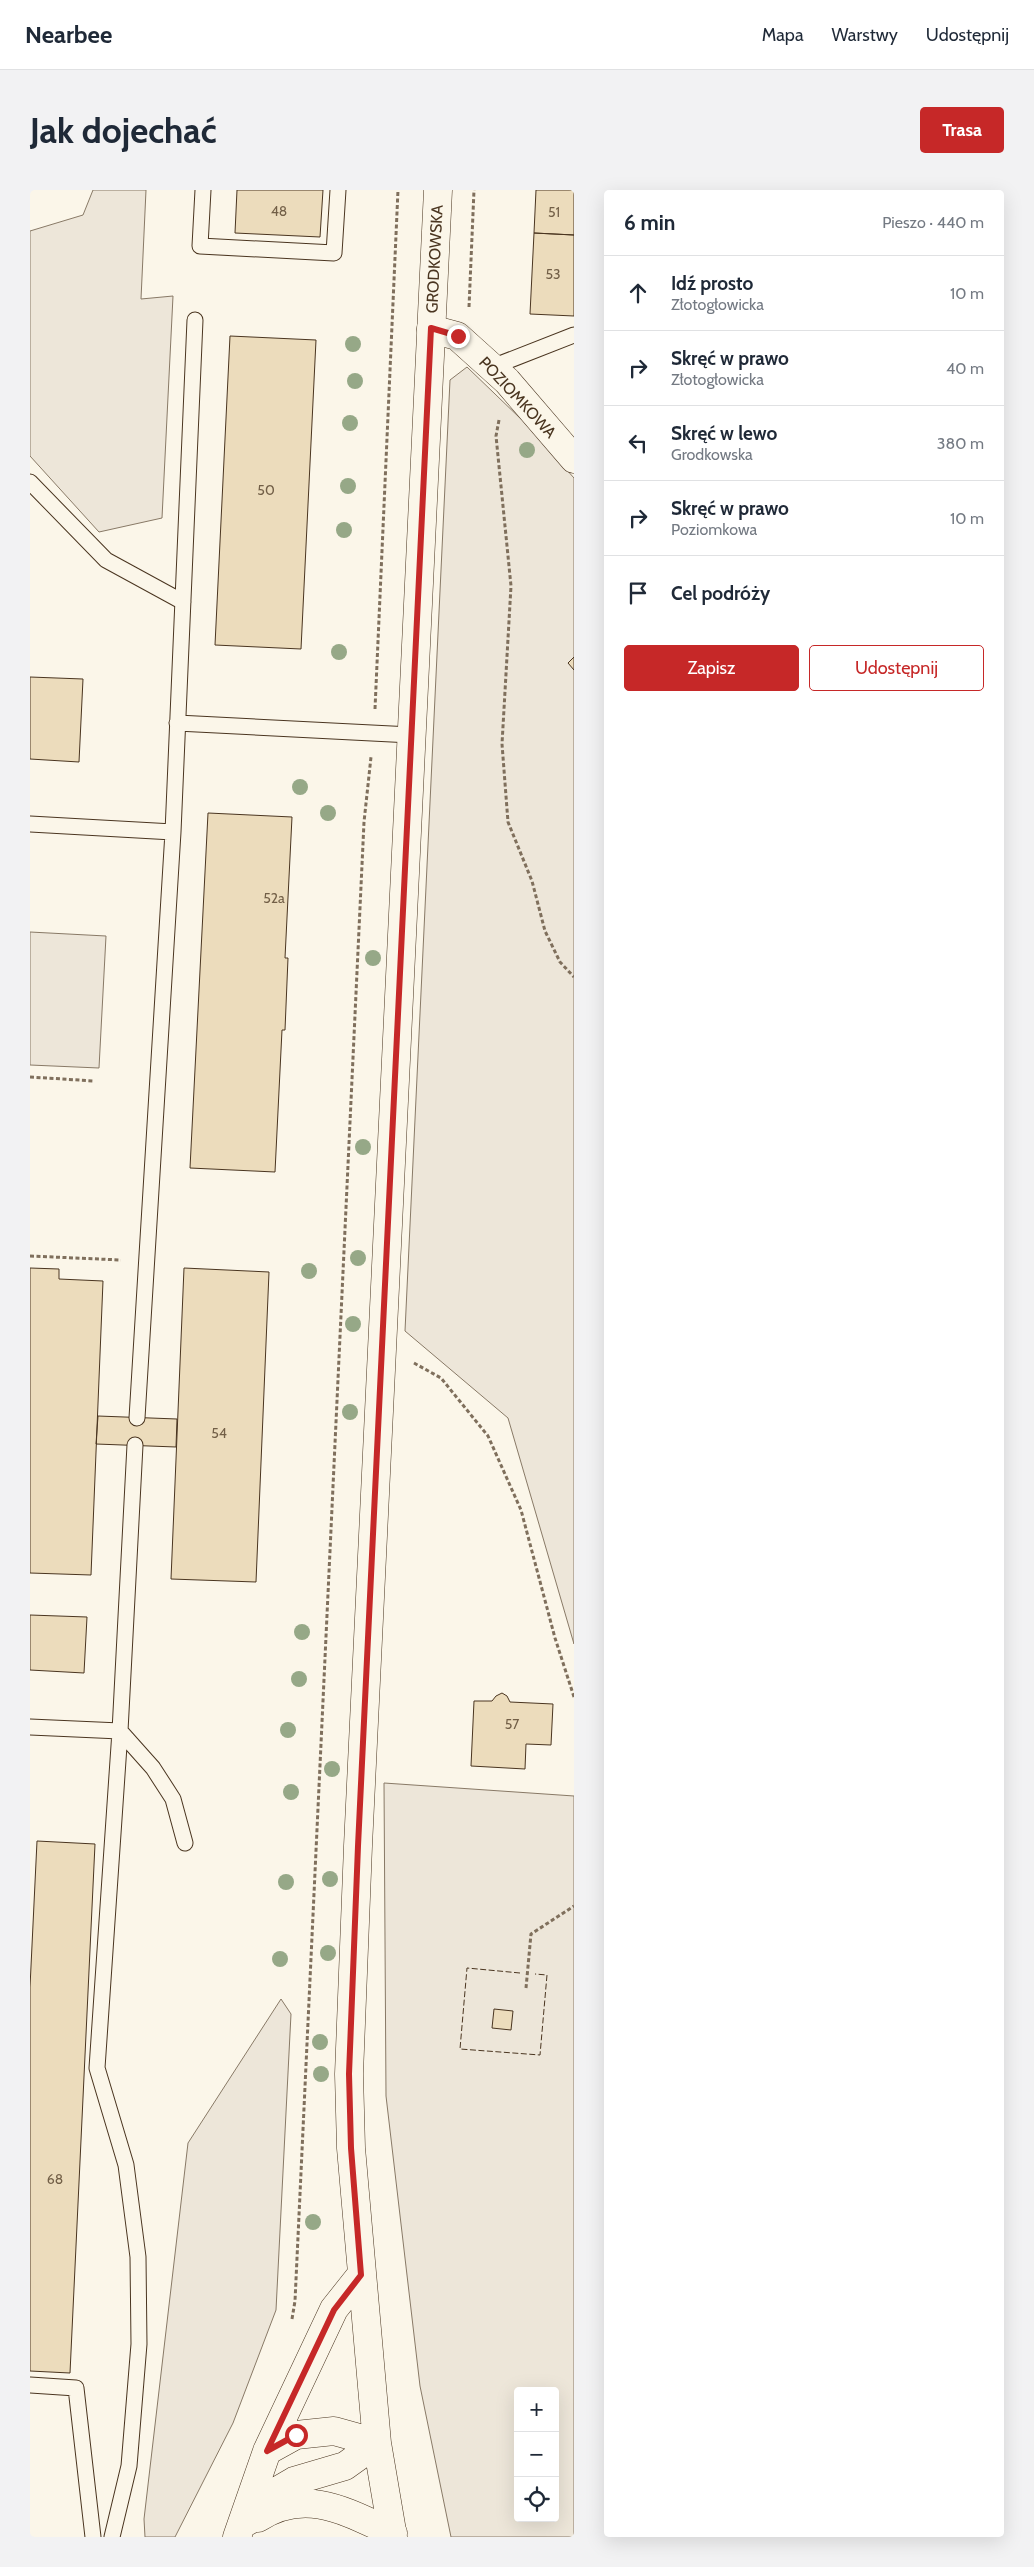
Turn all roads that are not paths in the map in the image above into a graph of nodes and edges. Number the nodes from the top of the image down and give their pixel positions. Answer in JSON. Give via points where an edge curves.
{"nodes":[{"id":1,"x":203,"y":190,"type":"edge"},
{"id":2,"x":338,"y":190,"type":"edge"},
{"id":3,"x":438,"y":190,"type":"edge"},
{"id":4,"x":195,"y":320,"type":"dead end"},
{"id":5,"x":431,"y":328,"type":"junction"},
{"id":6,"x":574,"y":335,"type":"edge"},
{"id":7,"x":500,"y":374,"type":"junction"},
{"id":8,"x":574,"y":459,"type":"edge"},
{"id":9,"x":30,"y":482,"type":"edge"},
{"id":10,"x":183,"y":602,"type":"junction"},
{"id":11,"x":177,"y":724,"type":"junction"},
{"id":12,"x":411,"y":736,"type":"junction"},
{"id":13,"x":30,"y":824,"type":"edge"},
{"id":14,"x":173,"y":832,"type":"junction"},
{"id":15,"x":137,"y":1418,"type":"dead end"},
{"id":16,"x":135,"y":1445,"type":"dead end"},
{"id":17,"x":30,"y":1727,"type":"edge"},
{"id":18,"x":120,"y":1731,"type":"junction"},
{"id":19,"x":185,"y":1843,"type":"dead end"},
{"id":20,"x":361,"y":2275,"type":"junction"},
{"id":21,"x":30,"y":2385,"type":"edge"},
{"id":22,"x":377,"y":2444,"type":"junction"},
{"id":23,"x":267,"y":2451,"type":"junction"},
{"id":24,"x":238,"y":2533,"type":"edge"},
{"id":25,"x":393,"y":2535,"type":"edge"},
{"id":26,"x":93,"y":2537,"type":"edge"},
{"id":27,"x":112,"y":2537,"type":"edge"}],
"edges":[{"from":1,"to":2,"type":"lane","via":[[200,246],[334,253]]},
{"from":3,"to":5,"type":"main road","name":"GRODKOWSKA"},
{"from":4,"to":10,"type":"lane"},
{"from":5,"to":7,"type":"main road","name":"POZIOMKOWA","via":[[458,336]]},
{"from":5,"to":12,"type":"main road","name":"GRODKOWSKA"},
{"from":6,"to":7,"type":"lane"},
{"from":7,"to":8,"type":"main road","name":"POZIOMKOWA"},
{"from":9,"to":10,"type":"lane","via":[[106,560]]},
{"from":10,"to":11,"type":"lane"},
{"from":11,"to":12,"type":"lane"},
{"from":11,"to":14,"type":"lane"},
{"from":12,"to":20,"type":"main road","name":"GRODKOWSKA","via":[[349,2074]]},
{"from":13,"to":14,"type":"lane"},
{"from":14,"to":15,"type":"lane"},
{"from":16,"to":18,"type":"lane"},
{"from":17,"to":18,"type":"lane"},
{"from":18,"to":19,"type":"lane","via":[[153,1768],[173,1799]]},
{"from":18,"to":27,"type":"lane","via":[[97,2068],[126,2165],[138,2257],[139,2344],[129,2466]]},
{"from":20,"to":22,"type":"main road","name":"GRODKOWSKA"},
{"from":20,"to":23,"type":"main road","via":[[334,2310]]},
{"from":21,"to":26,"type":"lane","via":[[76,2388]]},
{"from":22,"to":23,"type":"main road","via":[[334,2431],[296,2435]]},
{"from":22,"to":24,"type":"main road","via":[[345,2466],[294,2481],[270,2495]]},
{"from":22,"to":25,"type":"main road","name":"GRODKOWSKA"},
{"from":23,"to":24,"type":"main road"},
{"from":24,"to":25,"type":"main road","via":[[265,2514],[290,2504],[322,2503]]}]}
